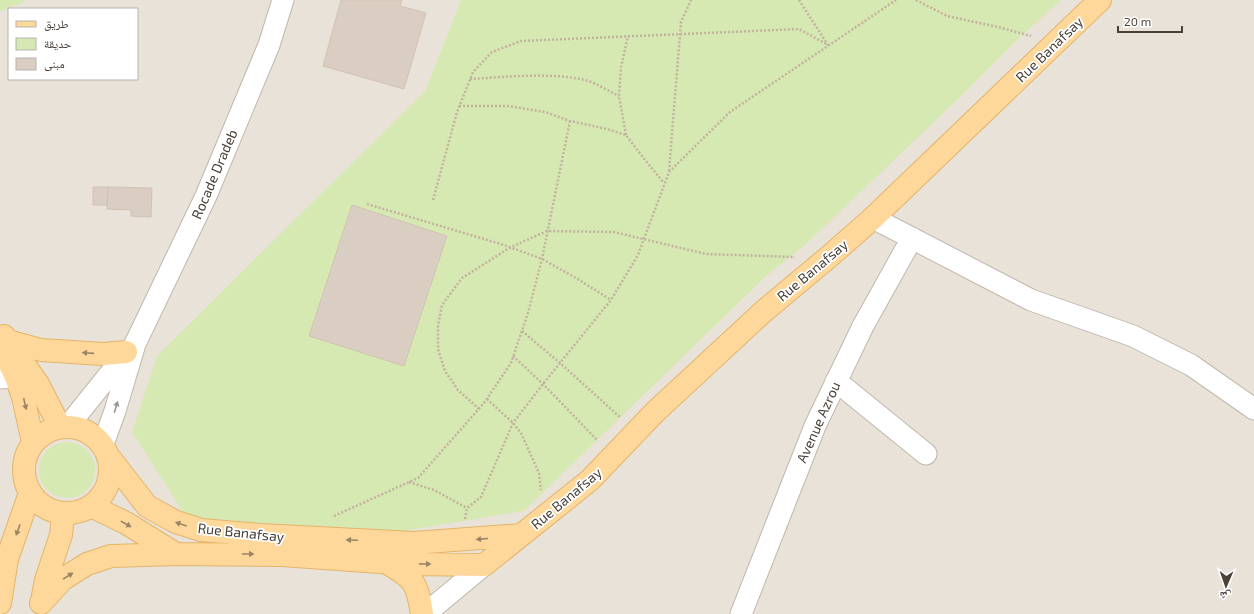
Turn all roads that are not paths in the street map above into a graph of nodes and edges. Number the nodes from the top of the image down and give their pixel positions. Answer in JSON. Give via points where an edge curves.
{"nodes":[{"id":1,"x":283,"y":0,"type":"edge"},
{"id":2,"x":1100,"y":0,"type":"edge"},
{"id":3,"x":873,"y":218,"type":"junction"},
{"id":4,"x":912,"y":238,"type":"junction"},
{"id":5,"x":3,"y":338,"type":"edge"},
{"id":6,"x":131,"y":348,"type":"junction"},
{"id":7,"x":8,"y":377,"type":"edge"},
{"id":8,"x":836,"y":381,"type":"junction"},
{"id":9,"x":1254,"y":409,"type":"edge"},
{"id":10,"x":64,"y":426,"type":"junction"},
{"id":11,"x":33,"y":442,"type":"junction"},
{"id":12,"x":106,"y":451,"type":"junction"},
{"id":13,"x":926,"y":454,"type":"dead end"},
{"id":14,"x":30,"y":493,"type":"junction"},
{"id":15,"x":91,"y":506,"type":"junction"},
{"id":16,"x":63,"y":513,"type":"junction"},
{"id":17,"x":521,"y":536,"type":"junction"},
{"id":18,"x":176,"y":554,"type":"junction"},
{"id":19,"x":386,"y":562,"type":"junction"},
{"id":20,"x":484,"y":565,"type":"junction"},
{"id":21,"x":0,"y":603,"type":"edge"},
{"id":22,"x":41,"y":609,"type":"edge"},
{"id":23,"x":422,"y":614,"type":"edge"},
{"id":24,"x":425,"y":614,"type":"edge"},
{"id":25,"x":741,"y":614,"type":"edge"}],
"edges":[{"from":1,"to":6,"type":"street","name":"Rocade Dradeb","via":[[269,45],[206,196]]},
{"from":2,"to":3,"type":"main road","name":"Rue Banafsay"},
{"from":3,"to":4,"type":"street"},
{"from":3,"to":17,"type":"main road","name":"Rue Banafsay","via":[[764,311],[655,412],[590,480]]},
{"from":4,"to":8,"type":"street","name":"Avenue Azrou"},
{"from":4,"to":9,"type":"street","via":[[1031,300],[1133,336],[1191,365]]},
{"from":6,"to":5,"type":"main road","one_way":true,"via":[[103,354],[41,350]]},
{"from":5,"to":7,"type":"main road"},
{"from":5,"to":10,"type":"main road","via":[[38,384]]},
{"from":6,"to":10,"type":"street","name":"Rocade Dradeb"},
{"from":12,"to":6,"type":"street","name":"Rocade Dradeb","one_way":true},
{"from":7,"to":11,"type":"main road","one_way":true,"via":[[23,397]]},
{"from":8,"to":13,"type":"street"},
{"from":8,"to":25,"type":"street","name":"Avenue Azrou","via":[[815,426]]},
{"from":10,"to":11,"type":"main road","via":[[50,429]]},
{"from":10,"to":12,"type":"main road","via":[[84,430]]},
{"from":11,"to":14,"type":"main road","via":[[26,454],[24,467],[25,481]]},
{"from":12,"to":15,"type":"main road","via":[[111,472],[105,491]]},
{"from":17,"to":12,"type":"main road","name":"Rue Banafsay","one_way":true,"via":[[414,543],[201,530],[176,522],[147,506]]},
{"from":14,"to":16,"type":"main road","via":[[50,510]]},
{"from":14,"to":21,"type":"main road","one_way":true,"via":[[7,559]]},
{"from":15,"to":16,"type":"main road","via":[[73,513]]},
{"from":15,"to":18,"type":"main road","one_way":true},
{"from":16,"to":22,"type":"main road","via":[[61,535],[46,580]]},
{"from":17,"to":20,"type":"main road","name":"Rue Banafsay"},
{"from":18,"to":19,"type":"main road","name":"Rue Banafsay","one_way":true,"via":[[282,555]]},
{"from":22,"to":18,"type":"main road","name":"Rue Banafsay","one_way":true,"via":[[63,579],[87,564],[111,556]]},
{"from":19,"to":20,"type":"main road","name":"Rue Banafsay","one_way":true},
{"from":19,"to":23,"type":"main road","via":[[413,581]]},
{"from":20,"to":24,"type":"street","name":"Rue Banafsay"}]}
